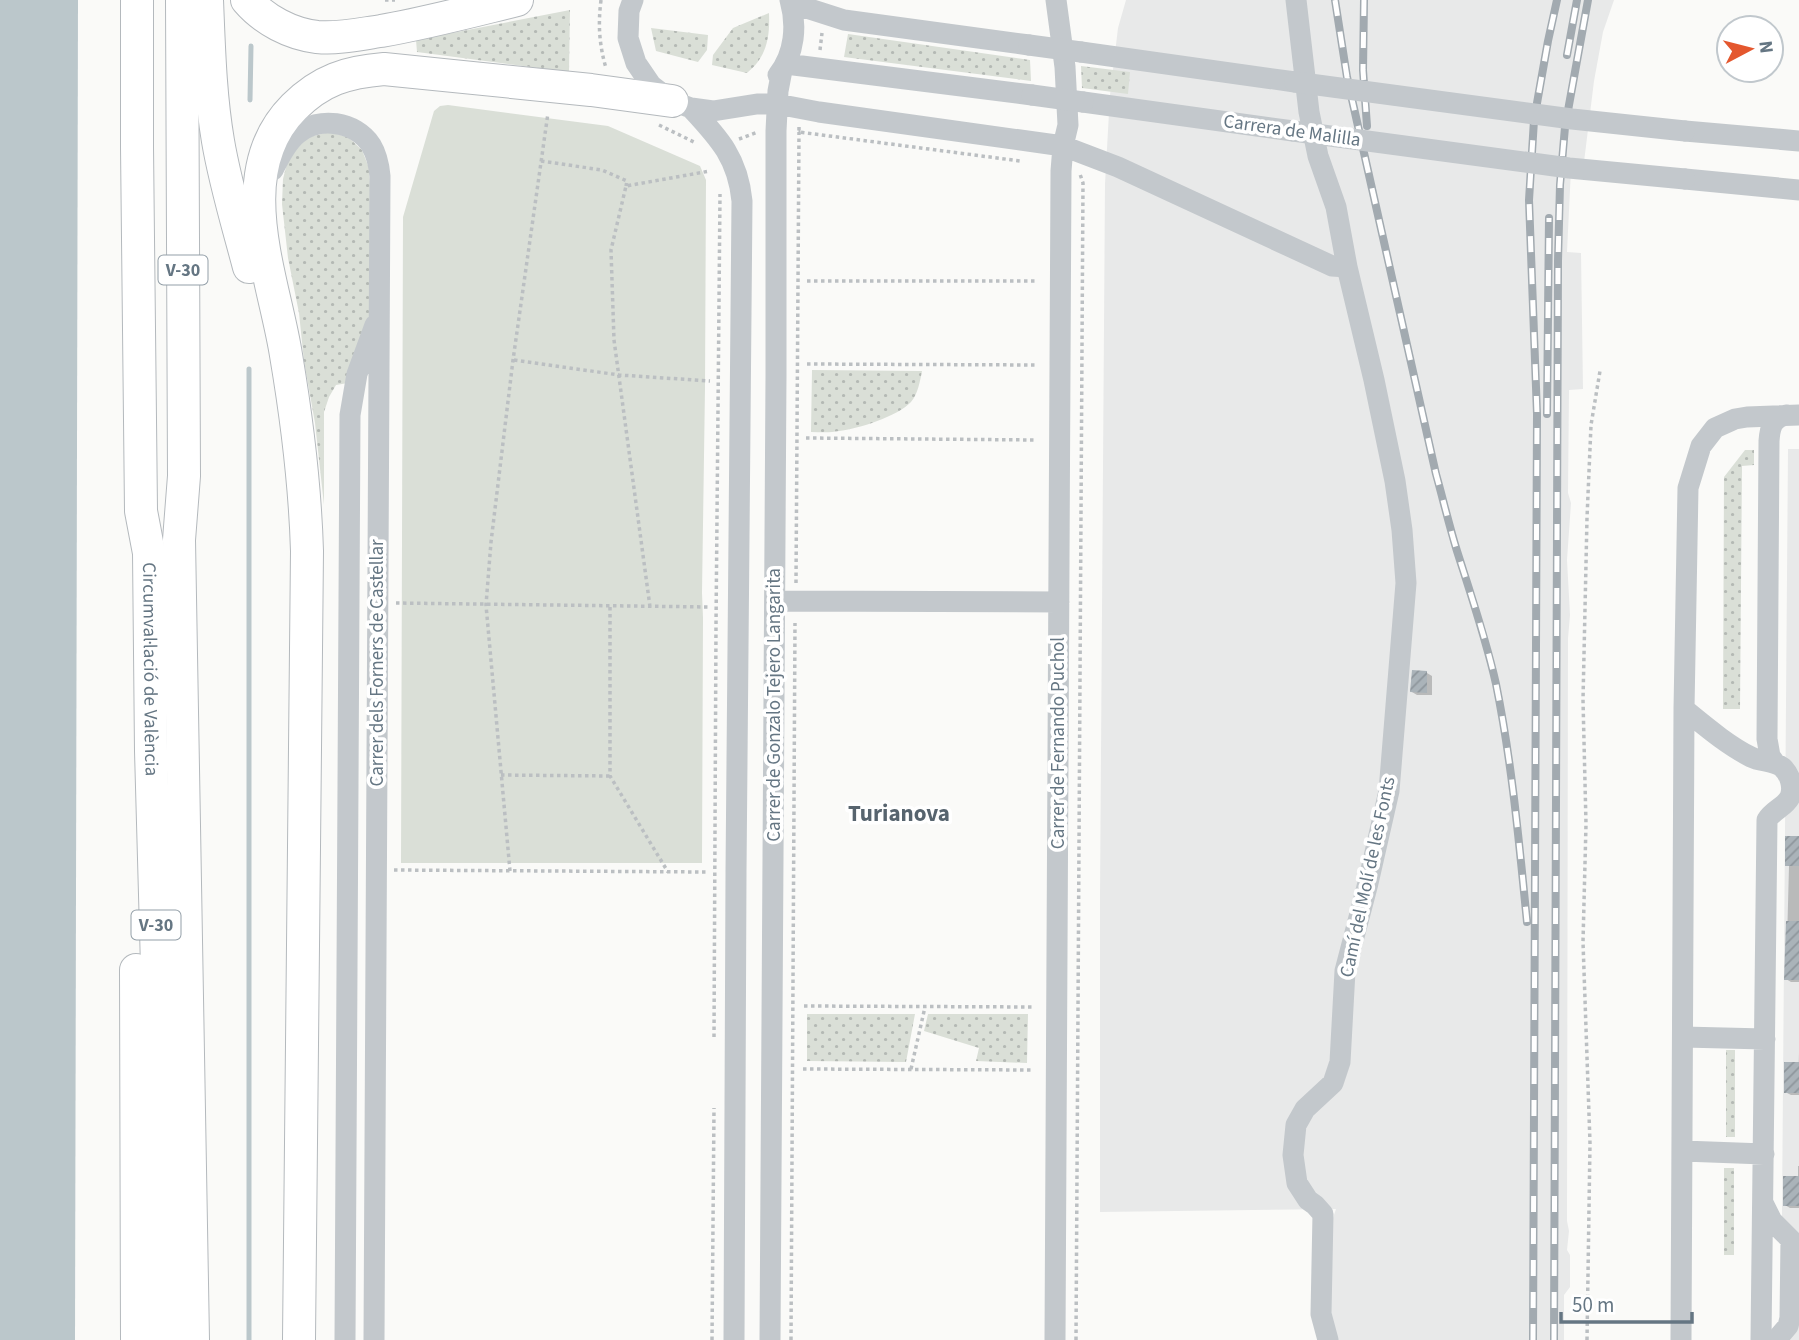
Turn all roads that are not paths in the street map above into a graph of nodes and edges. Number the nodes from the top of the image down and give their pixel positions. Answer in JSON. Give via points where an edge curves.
{"nodes":[{"id":1,"x":137,"y":0,"type":"edge"},
{"id":2,"x":163,"y":0,"type":"edge"},
{"id":3,"x":182,"y":0,"type":"edge"},
{"id":4,"x":207,"y":0,"type":"edge"},
{"id":5,"x":247,"y":0,"type":"edge"},
{"id":6,"x":517,"y":0,"type":"edge"},
{"id":7,"x":633,"y":0,"type":"edge"},
{"id":8,"x":1056,"y":0,"type":"edge"},
{"id":9,"x":1296,"y":0,"type":"edge"},
{"id":10,"x":790,"y":1,"type":"edge"},
{"id":11,"x":784,"y":67,"type":"junction"},
{"id":12,"x":777,"y":104,"type":"junction"},
{"id":13,"x":682,"y":105,"type":"junction"},
{"id":14,"x":735,"y":107,"type":"junction"},
{"id":15,"x":1799,"y":141,"type":"edge"},
{"id":16,"x":1063,"y":146,"type":"junction"},
{"id":17,"x":1799,"y":190,"type":"edge"},
{"id":18,"x":260,"y":197,"type":"junction"},
{"id":19,"x":1347,"y":267,"type":"junction"},
{"id":20,"x":380,"y":310,"type":"junction"},
{"id":21,"x":1793,"y":415,"type":"edge"},
{"id":22,"x":305,"y":495,"type":"junction"},
{"id":23,"x":141,"y":511,"type":"junction"},
{"id":24,"x":179,"y":540,"type":"junction"},
{"id":25,"x":775,"y":601,"type":"junction"},
{"id":26,"x":1059,"y":602,"type":"junction"},
{"id":27,"x":1684,"y":709,"type":"junction"},
{"id":28,"x":1775,"y":763,"type":"junction"},
{"id":29,"x":1795,"y":785,"type":"edge"},
{"id":30,"x":1683,"y":1037,"type":"junction"},
{"id":31,"x":1765,"y":1039,"type":"junction"},
{"id":32,"x":1683,"y":1151,"type":"junction"},
{"id":33,"x":1764,"y":1154,"type":"junction"},
{"id":34,"x":1763,"y":1203,"type":"junction"},
{"id":35,"x":137,"y":1340,"type":"edge"},
{"id":36,"x":164,"y":1340,"type":"edge"},
{"id":37,"x":193,"y":1340,"type":"edge"},
{"id":38,"x":299,"y":1340,"type":"edge"},
{"id":39,"x":345,"y":1340,"type":"edge"},
{"id":40,"x":373,"y":1340,"type":"edge"},
{"id":41,"x":734,"y":1340,"type":"edge"},
{"id":42,"x":771,"y":1340,"type":"edge"},
{"id":43,"x":1055,"y":1340,"type":"edge"},
{"id":44,"x":1328,"y":1340,"type":"edge"},
{"id":45,"x":1681,"y":1340,"type":"edge"},
{"id":46,"x":1761,"y":1340,"type":"edge"},
{"id":47,"x":1776,"y":1340,"type":"edge"}],
"edges":[{"from":1,"to":23,"type":"highway","name":"Circumval·lació de València","number":"V-30"},
{"from":2,"to":24,"type":"highway","via":[[168,57],[170,485]]},
{"from":3,"to":24,"type":"highway","name":"Circumval·lació de València","number":"V-30","via":[[184,476]]},
{"from":4,"to":22,"type":"highway","via":[[212,99],[224,171],[275,367],[291,466]]},
{"from":5,"to":6,"type":"highway","via":[[291,31],[333,38],[399,28]]},
{"from":7,"to":13,"type":"street","name":"Carrer de Gonzalo Tejero Langarita","via":[[628,38],[636,63],[651,85]]},
{"from":8,"to":16,"type":"street","name":"Carrer de Fernando Puchol","via":[[1068,125]]},
{"from":9,"to":19,"type":"street","name":"Camí del Molí de les Fonts","via":[[1309,112],[1336,207]]},
{"from":10,"to":11,"type":"street","name":"Carrer de Gonzalo Tejero Langarita","via":[[793,44]]},
{"from":10,"to":15,"type":"street","bridge":true,"via":[[844,20],[1131,60],[1572,119]]},
{"from":11,"to":12,"type":"street","name":"Carrer de Gonzalo Tejero Langarita"},
{"from":11,"to":14,"type":"street","via":[[762,93]]},
{"from":11,"to":17,"type":"street","name":"Carrera de Malilla","bridge":true,"via":[[1032,95],[1569,168]]},
{"from":12,"to":14,"type":"street"},
{"from":12,"to":16,"type":"street"},
{"from":12,"to":25,"type":"street","name":"Carrer de Gonzalo Tejero Langarita"},
{"from":13,"to":14,"type":"street","via":[[713,111]]},
{"from":13,"to":18,"type":"highway","via":[[591,90],[384,69],[347,74],[318,86],[288,113],[267,149]]},
{"from":13,"to":41,"type":"street","name":"Carrer de Gonzalo Tejero Langarita","via":[[724,146],[737,172],[742,201]]},
{"from":16,"to":19,"type":"street","via":[[1332,266]]},
{"from":16,"to":26,"type":"street","name":"Carrer de Fernando Puchol"},
{"from":18,"to":20,"type":"street","name":"Carrer dels Forners de Castellar","via":[[282,153],[307,128],[340,124],[365,138],[378,158],[380,176]]},
{"from":18,"to":22,"type":"highway","via":[[264,257],[284,341]]},
{"from":19,"to":44,"type":"street","name":"Camí del Molí de les Fonts","via":[[1395,481],[1406,583],[1389,791],[1345,971],[1340,1062],[1332,1083],[1305,1109],[1296,1125],[1293,1155],[1297,1183],[1323,1214],[1321,1314]]},
{"from":20,"to":39,"type":"street","via":[[356,374],[350,415]]},
{"from":20,"to":40,"type":"street","name":"Carrer dels Forners de Castellar"},
{"from":21,"to":27,"type":"street","via":[[1735,419],[1715,428],[1701,446],[1688,488]]},
{"from":21,"to":28,"type":"street","via":[[1778,417],[1769,430],[1767,738]]},
{"from":22,"to":38,"type":"highway"},
{"from":23,"to":35,"type":"highway","via":[[136,554]]},
{"from":23,"to":36,"type":"highway","name":"Circumval·lació de València","number":"V-30","via":[[149,553]]},
{"from":24,"to":37,"type":"highway","name":"Circumval·lació de València","number":"V-30"},
{"from":25,"to":26,"type":"street"},
{"from":25,"to":42,"type":"street","name":"Carrer de Gonzalo Tejero Langarita"},
{"from":26,"to":43,"type":"street","name":"Carrer de Fernando Puchol"},
{"from":27,"to":28,"type":"street","via":[[1753,758]]},
{"from":27,"to":30,"type":"street"},
{"from":28,"to":29,"type":"street"},
{"from":29,"to":31,"type":"street","via":[[1767,820]]},
{"from":30,"to":31,"type":"street"},
{"from":30,"to":32,"type":"street"},
{"from":31,"to":33,"type":"street"},
{"from":32,"to":33,"type":"street"},
{"from":32,"to":45,"type":"street"},
{"from":33,"to":34,"type":"street"},
{"from":34,"to":46,"type":"street"},
{"from":34,"to":47,"type":"street","via":[[1772,1221],[1791,1240],[1790,1318]]}]}
